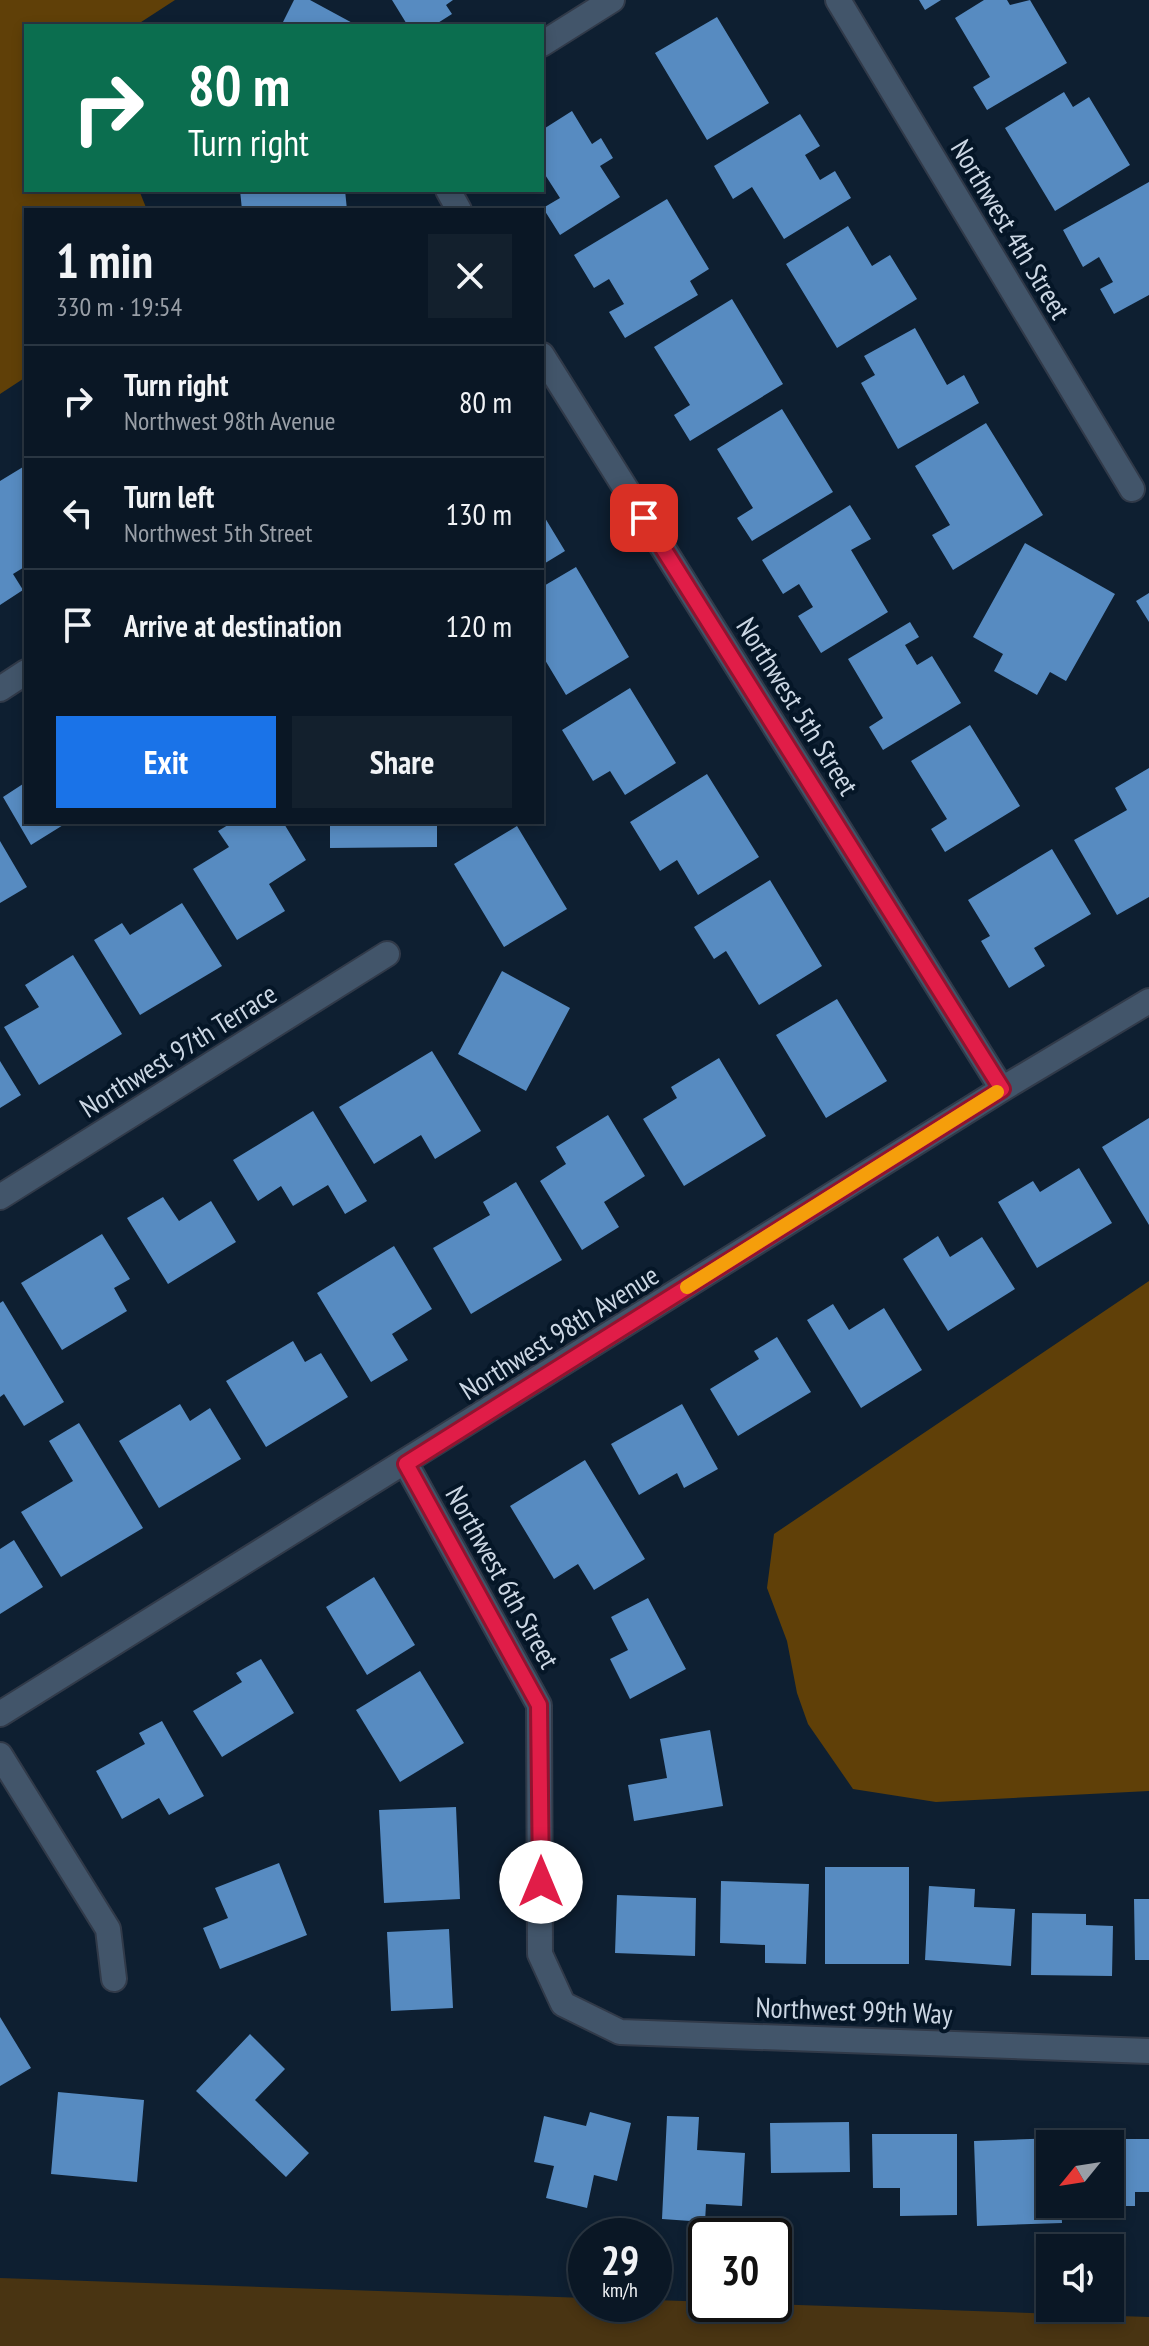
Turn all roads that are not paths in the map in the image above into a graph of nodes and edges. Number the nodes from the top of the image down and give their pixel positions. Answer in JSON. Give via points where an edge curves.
{"nodes":[{"id":1,"x":612,"y":0,"type":"edge"},
{"id":2,"x":838,"y":0,"type":"edge"},
{"id":3,"x":544,"y":43,"type":"edge"},
{"id":4,"x":544,"y":358,"type":"edge"},
{"id":5,"x":1132,"y":489,"type":"dead end"},
{"id":6,"x":24,"y":673,"type":"edge"},
{"id":7,"x":0,"y":689,"type":"edge"},
{"id":8,"x":387,"y":954,"type":"dead end"},
{"id":9,"x":1149,"y":1001,"type":"edge"},
{"id":10,"x":1002,"y":1089,"type":"junction"},
{"id":11,"x":0,"y":1197,"type":"edge"},
{"id":12,"x":406,"y":1464,"type":"junction"},
{"id":13,"x":0,"y":1714,"type":"edge"},
{"id":14,"x":0,"y":1755,"type":"edge"},
{"id":15,"x":114,"y":1979,"type":"dead end"},
{"id":16,"x":563,"y":2004,"type":"joint"},
{"id":17,"x":1149,"y":2051,"type":"edge"}],
"edges":[{"from":1,"to":3,"type":"street"},
{"from":2,"to":5,"type":"street","name":"Northwest 4th Street"},
{"from":4,"to":10,"type":"street","name":"Northwest 5th Street"},
{"from":6,"to":7,"type":"street"},
{"from":8,"to":11,"type":"street","name":"Northwest 97th Terrace"},
{"from":9,"to":10,"type":"street","name":"Northwest 98th Avenue"},
{"from":10,"to":12,"type":"street","name":"Northwest 98th Avenue"},
{"from":12,"to":13,"type":"street","name":"Northwest 98th Avenue"},
{"from":12,"to":16,"type":"street","name":"Northwest 6th Street","via":[[539,1705],[540,1954]]},
{"from":14,"to":15,"type":"street","via":[[108,1929]]},
{"from":16,"to":17,"type":"street","name":"Northwest 99th Way","via":[[620,2032]]}]}
